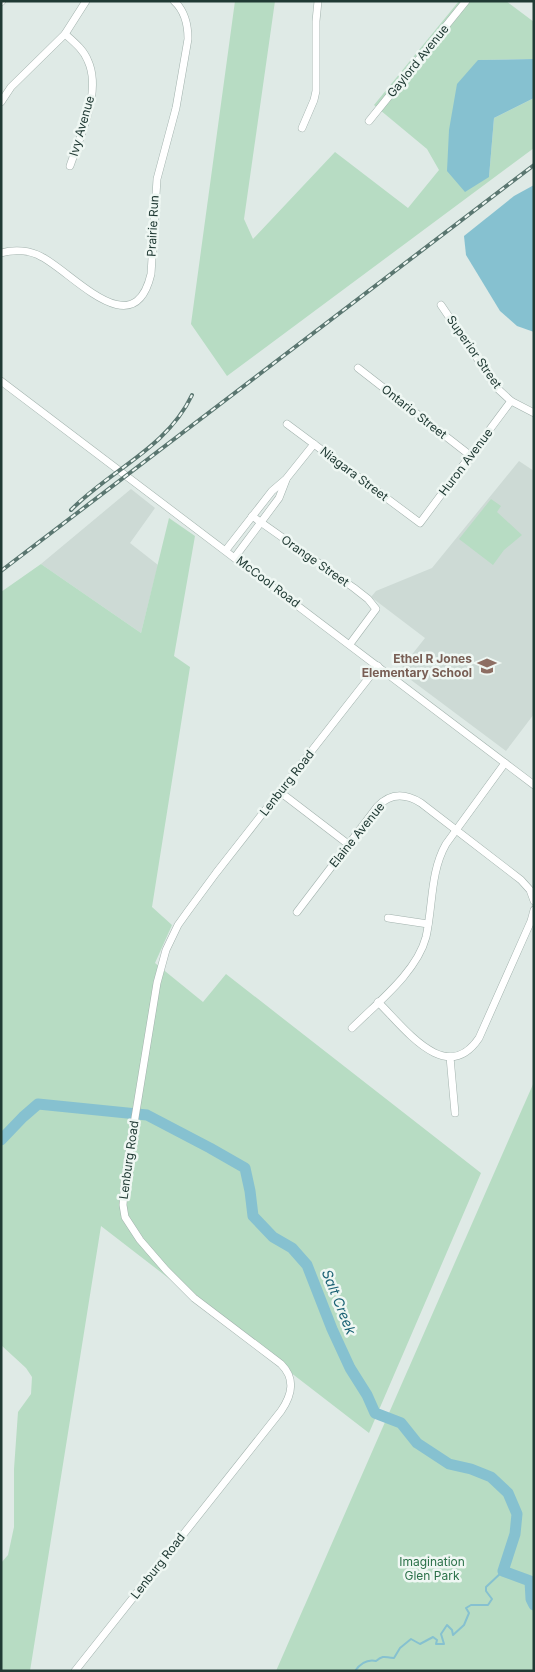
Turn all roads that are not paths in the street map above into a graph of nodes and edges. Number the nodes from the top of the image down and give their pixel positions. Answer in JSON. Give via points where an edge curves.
{"nodes":[{"id":1,"x":86,"y":1,"type":"edge"},
{"id":2,"x":174,"y":1,"type":"edge"},
{"id":3,"x":318,"y":1,"type":"edge"},
{"id":4,"x":466,"y":1,"type":"edge"},
{"id":5,"x":67,"y":32,"type":"junction"},
{"id":6,"x":1,"y":102,"type":"edge"},
{"id":7,"x":369,"y":120,"type":"dead end"},
{"id":8,"x":302,"y":128,"type":"dead end"},
{"id":9,"x":70,"y":166,"type":"dead end"},
{"id":10,"x":1,"y":253,"type":"edge"},
{"id":11,"x":441,"y":305,"type":"dead end"},
{"id":12,"x":358,"y":368,"type":"dead end"},
{"id":13,"x":1,"y":381,"type":"edge"},
{"id":14,"x":511,"y":401,"type":"junction"},
{"id":15,"x":534,"y":413,"type":"edge"},
{"id":16,"x":287,"y":424,"type":"dead end"},
{"id":17,"x":314,"y":444,"type":"junction"},
{"id":18,"x":471,"y":456,"type":"junction"},
{"id":19,"x":286,"y":480,"type":"junction"},
{"id":20,"x":252,"y":516,"type":"junction"},
{"id":21,"x":261,"y":522,"type":"junction"},
{"id":22,"x":420,"y":523,"type":"joint"},
{"id":23,"x":226,"y":550,"type":"junction"},
{"id":24,"x":235,"y":557,"type":"junction"},
{"id":25,"x":350,"y":644,"type":"junction"},
{"id":26,"x":378,"y":666,"type":"junction"},
{"id":27,"x":505,"y":763,"type":"junction"},
{"id":28,"x":534,"y":785,"type":"edge"},
{"id":29,"x":280,"y":792,"type":"junction"},
{"id":30,"x":456,"y":830,"type":"junction"},
{"id":31,"x":348,"y":844,"type":"junction"},
{"id":32,"x":534,"y":901,"type":"edge"},
{"id":33,"x":534,"y":910,"type":"edge"},
{"id":34,"x":297,"y":912,"type":"dead end"},
{"id":35,"x":388,"y":918,"type":"dead end"},
{"id":36,"x":428,"y":924,"type":"junction"},
{"id":37,"x":378,"y":1002,"type":"junction"},
{"id":38,"x":352,"y":1028,"type":"dead end"},
{"id":39,"x":450,"y":1057,"type":"junction"},
{"id":40,"x":455,"y":1113,"type":"dead end"},
{"id":41,"x":75,"y":1671,"type":"edge"}],
"edges":[{"from":1,"to":5,"type":"street"},
{"from":2,"to":10,"type":"street","name":"Prairie Run","via":[[186,19],[188,40],[176,108],[157,179],[151,274],[144,294],[140,299],[121,306],[97,296],[41,256],[13,250]]},
{"from":3,"to":8,"type":"street","via":[[316,91]]},
{"from":4,"to":7,"type":"street","name":"Gaylord Avenue"},
{"from":5,"to":6,"type":"street","via":[[11,87]]},
{"from":5,"to":9,"type":"street","name":"Ivy Avenue","via":[[84,52],[93,78],[91,101]]},
{"from":11,"to":14,"type":"street","name":"Superior Street","via":[[498,388]]},
{"from":12,"to":18,"type":"street","name":"Ontario Street"},
{"from":13,"to":23,"type":"street","name":"McCool Road"},
{"from":14,"to":15,"type":"street","name":"Superior Street"},
{"from":14,"to":18,"type":"street","name":"Huron Avenue"},
{"from":16,"to":17,"type":"street","name":"Niagara Street"},
{"from":17,"to":19,"type":"street"},
{"from":17,"to":22,"type":"street","name":"Niagara Street"},
{"from":18,"to":22,"type":"street","name":"Huron Avenue"},
{"from":19,"to":20,"type":"street","via":[[272,491]]},
{"from":19,"to":21,"type":"street","via":[[279,498]]},
{"from":20,"to":21,"type":"street","name":"Orange Street"},
{"from":20,"to":23,"type":"street"},
{"from":21,"to":24,"type":"street"},
{"from":21,"to":25,"type":"street","name":"Orange Street","via":[[354,588],[376,609]]},
{"from":23,"to":24,"type":"street","name":"McCool Road"},
{"from":24,"to":25,"type":"street","name":"McCool Road"},
{"from":25,"to":26,"type":"street","name":"McCool Road"},
{"from":26,"to":27,"type":"street","name":"McCool Road"},
{"from":26,"to":29,"type":"street","name":"Lenburg Road"},
{"from":27,"to":28,"type":"street","name":"McCool Road"},
{"from":27,"to":30,"type":"street"},
{"from":29,"to":31,"type":"street"},
{"from":29,"to":41,"type":"street","name":"Lenburg Road","via":[[216,873],[171,939],[156,983],[123,1196],[128,1223],[140,1240],[185,1290],[284,1367],[292,1388],[281,1411]]},
{"from":30,"to":31,"type":"street","name":"Elaine Avenue","via":[[414,799],[400,795],[381,803]]},
{"from":30,"to":32,"type":"street","name":"Elaine Avenue","via":[[525,884]]},
{"from":30,"to":36,"type":"street","via":[[438,861]]},
{"from":31,"to":34,"type":"street","name":"Elaine Avenue"},
{"from":33,"to":39,"type":"street","via":[[479,1038],[465,1053]]},
{"from":35,"to":36,"type":"street"},
{"from":36,"to":37,"type":"street","via":[[423,947],[414,964]]},
{"from":37,"to":38,"type":"street"},
{"from":37,"to":39,"type":"street","via":[[429,1051]]},
{"from":39,"to":40,"type":"street"}]}
